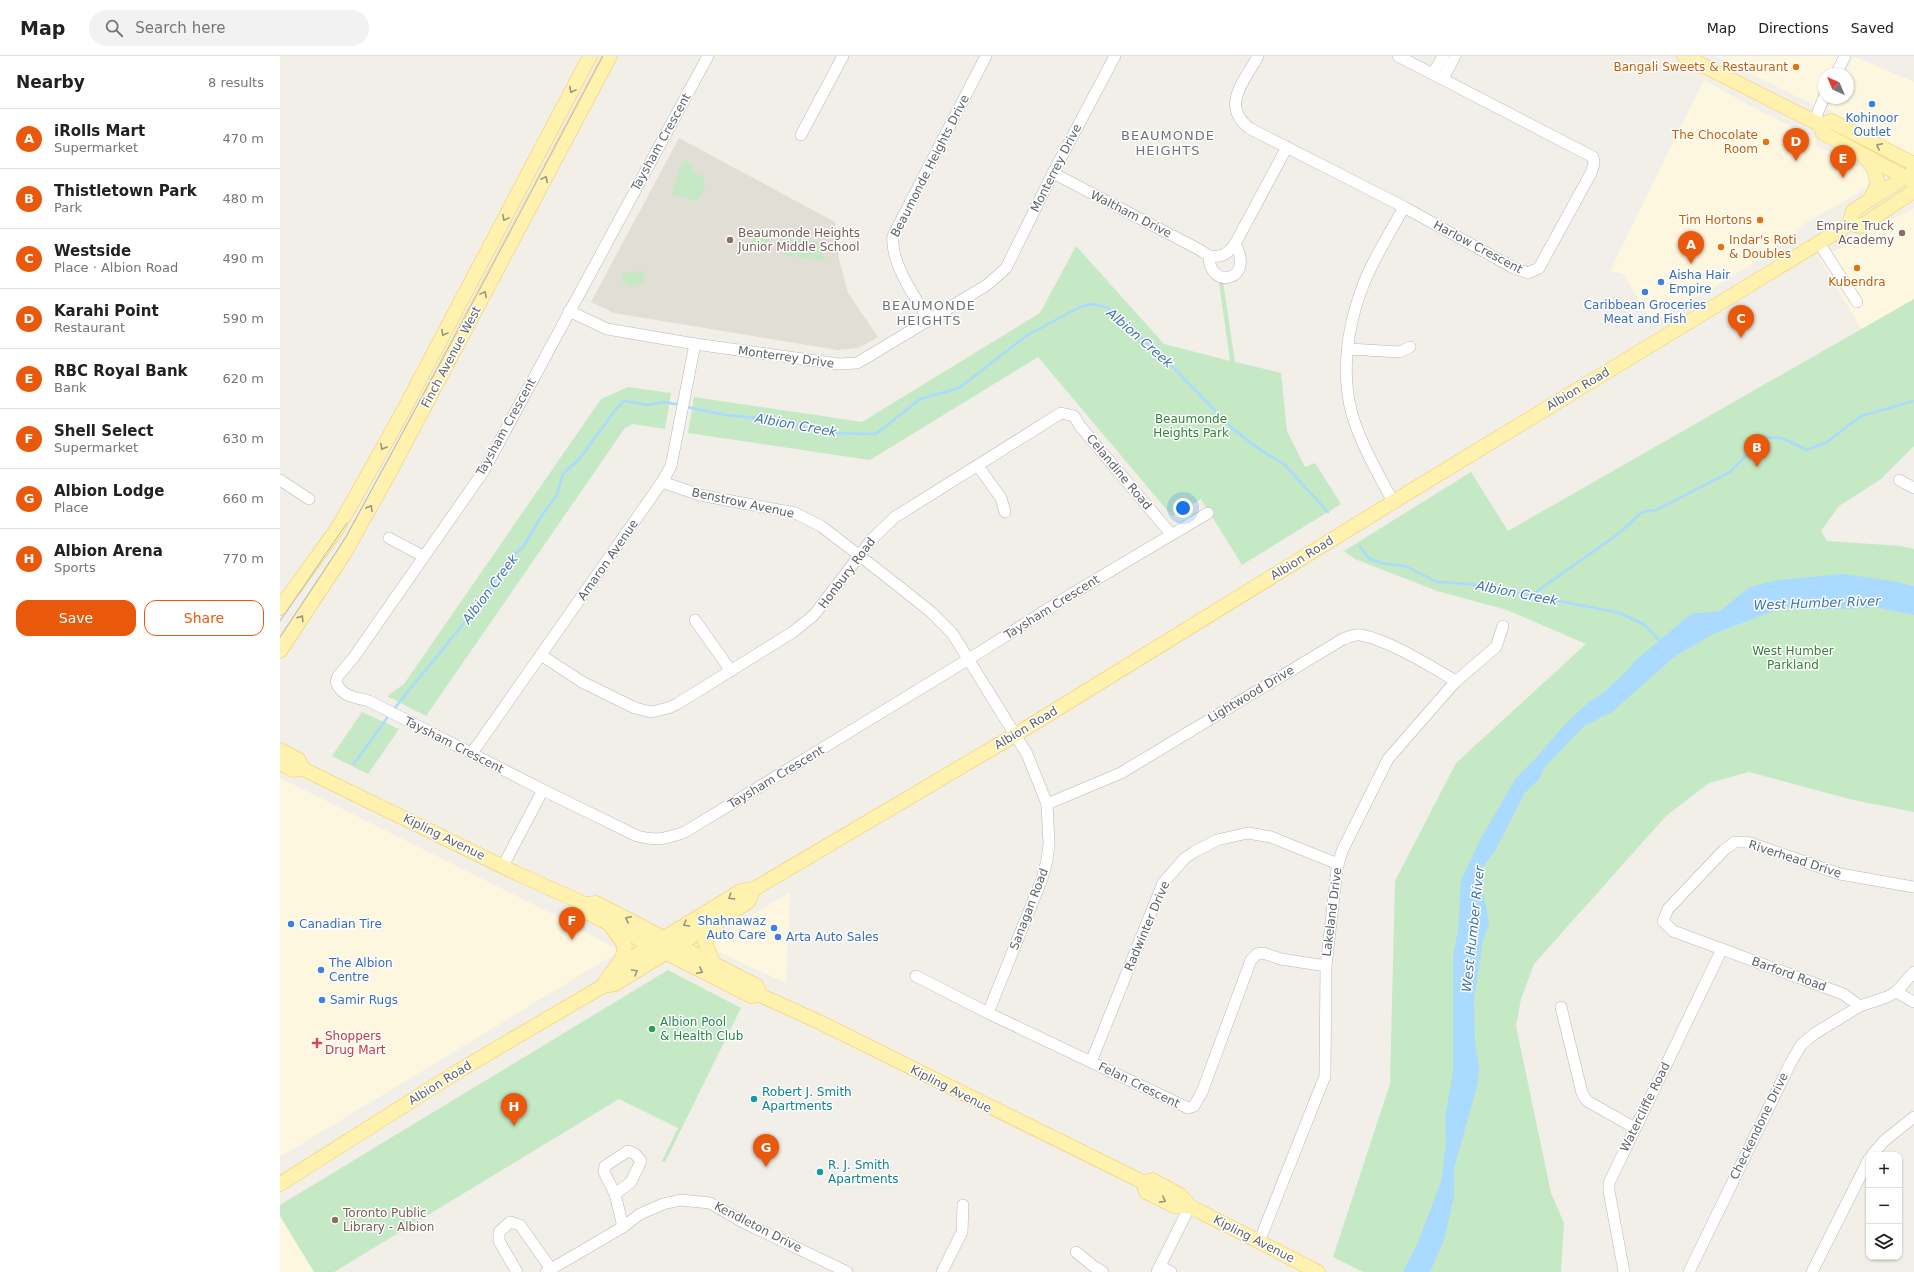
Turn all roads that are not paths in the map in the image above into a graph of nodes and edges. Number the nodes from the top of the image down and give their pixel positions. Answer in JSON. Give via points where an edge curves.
{"nodes":[{"id":1,"x":590,"y":56,"type":"edge"},
{"id":2,"x":610,"y":56,"type":"edge"},
{"id":3,"x":708,"y":56,"type":"edge"},
{"id":4,"x":843,"y":56,"type":"edge"},
{"id":5,"x":986,"y":56,"type":"edge"},
{"id":6,"x":1115,"y":56,"type":"edge"},
{"id":7,"x":1258,"y":56,"type":"edge"},
{"id":8,"x":1398,"y":56,"type":"edge"},
{"id":9,"x":1443,"y":56,"type":"edge"},
{"id":10,"x":1455,"y":56,"type":"edge"},
{"id":11,"x":1684,"y":56,"type":"edge"},
{"id":12,"x":1845,"y":56,"type":"edge"},
{"id":13,"x":1839,"y":68,"type":"edge"},
{"id":14,"x":1438,"y":77,"type":"junction"},
{"id":15,"x":1822,"y":104,"type":"edge"},
{"id":16,"x":1818,"y":123,"type":"junction"},
{"id":17,"x":801,"y":135,"type":"dead end"},
{"id":18,"x":1287,"y":147,"type":"junction"},
{"id":19,"x":1862,"y":155,"type":"junction"},
{"id":20,"x":1914,"y":164,"type":"edge"},
{"id":21,"x":1053,"y":173,"type":"junction"},
{"id":22,"x":1910,"y":177,"type":"edge"},
{"id":23,"x":1914,"y":191,"type":"edge"},
{"id":24,"x":1870,"y":200,"type":"junction"},
{"id":25,"x":1404,"y":207,"type":"junction"},
{"id":26,"x":1849,"y":224,"type":"junction"},
{"id":27,"x":1819,"y":243,"type":"junction"},
{"id":28,"x":1235,"y":244,"type":"junction"},
{"id":29,"x":1209,"y":256,"type":"junction"},
{"id":30,"x":1857,"y":302,"type":"dead end"},
{"id":31,"x":570,"y":310,"type":"junction"},
{"id":32,"x":929,"y":320,"type":"junction"},
{"id":33,"x":695,"y":344,"type":"junction"},
{"id":34,"x":1410,"y":347,"type":"dead end"},
{"id":35,"x":1348,"y":349,"type":"junction"},
{"id":36,"x":1064,"y":413,"type":"joint"},
{"id":37,"x":978,"y":466,"type":"junction"},
{"id":38,"x":280,"y":480,"type":"edge"},
{"id":39,"x":1899,"y":480,"type":"dead end"},
{"id":40,"x":662,"y":482,"type":"junction"},
{"id":41,"x":1914,"y":488,"type":"edge"},
{"id":42,"x":310,"y":499,"type":"dead end"},
{"id":43,"x":1393,"y":502,"type":"junction"},
{"id":44,"x":1005,"y":512,"type":"dead end"},
{"id":45,"x":1208,"y":513,"type":"dead end"},
{"id":46,"x":1171,"y":534,"type":"junction"},
{"id":47,"x":389,"y":538,"type":"dead end"},
{"id":48,"x":423,"y":556,"type":"junction"},
{"id":49,"x":860,"y":556,"type":"junction"},
{"id":50,"x":280,"y":608,"type":"edge"},
{"id":51,"x":695,"y":620,"type":"dead end"},
{"id":52,"x":1503,"y":626,"type":"dead end"},
{"id":53,"x":280,"y":651,"type":"edge"},
{"id":54,"x":541,"y":656,"type":"junction"},
{"id":55,"x":969,"y":660,"type":"junction"},
{"id":56,"x":730,"y":670,"type":"junction"},
{"id":57,"x":1456,"y":682,"type":"junction"},
{"id":58,"x":1015,"y":735,"type":"junction"},
{"id":59,"x":280,"y":750,"type":"edge"},
{"id":60,"x":472,"y":754,"type":"junction"},
{"id":61,"x":280,"y":763,"type":"edge"},
{"id":62,"x":303,"y":769,"type":"junction"},
{"id":63,"x":543,"y":790,"type":"junction"},
{"id":64,"x":1047,"y":804,"type":"junction"},
{"id":65,"x":1338,"y":864,"type":"junction"},
{"id":66,"x":503,"y":866,"type":"junction"},
{"id":67,"x":1914,"y":887,"type":"edge"},
{"id":68,"x":754,"y":889,"type":"junction"},
{"id":69,"x":585,"y":904,"type":"junction"},
{"id":70,"x":720,"y":920,"type":"junction"},
{"id":71,"x":1663,"y":921,"type":"joint"},
{"id":72,"x":610,"y":924,"type":"junction"},
{"id":73,"x":662,"y":938,"type":"junction"},
{"id":74,"x":650,"y":946,"type":"junction"},
{"id":75,"x":678,"y":946,"type":"junction"},
{"id":76,"x":1722,"y":949,"type":"junction"},
{"id":77,"x":665,"y":953,"type":"junction"},
{"id":78,"x":714,"y":965,"type":"junction"},
{"id":79,"x":1326,"y":966,"type":"junction"},
{"id":80,"x":1914,"y":972,"type":"edge"},
{"id":81,"x":612,"y":973,"type":"junction"},
{"id":82,"x":916,"y":976,"type":"dead end"},
{"id":83,"x":603,"y":986,"type":"junction"},
{"id":84,"x":1896,"y":992,"type":"junction"},
{"id":85,"x":760,"y":995,"type":"junction"},
{"id":86,"x":1914,"y":1002,"type":"edge"},
{"id":87,"x":1860,"y":1006,"type":"junction"},
{"id":88,"x":1561,"y":1007,"type":"dead end"},
{"id":89,"x":988,"y":1013,"type":"junction"},
{"id":90,"x":1091,"y":1062,"type":"junction"},
{"id":91,"x":1914,"y":1117,"type":"edge"},
{"id":92,"x":1635,"y":1128,"type":"junction"},
{"id":93,"x":1875,"y":1152,"type":"edge"},
{"id":94,"x":1866,"y":1165,"type":"edge"},
{"id":95,"x":280,"y":1184,"type":"edge"},
{"id":96,"x":615,"y":1194,"type":"dead end"},
{"id":97,"x":963,"y":1204,"type":"dead end"},
{"id":98,"x":1190,"y":1206,"type":"junction"},
{"id":99,"x":623,"y":1227,"type":"junction"},
{"id":100,"x":1259,"y":1242,"type":"junction"},
{"id":101,"x":1076,"y":1252,"type":"dead end"},
{"id":102,"x":1159,"y":1269,"type":"edge"},
{"id":103,"x":548,"y":1271,"type":"edge"},
{"id":104,"x":517,"y":1272,"type":"edge"},
{"id":105,"x":847,"y":1272,"type":"edge"},
{"id":106,"x":942,"y":1272,"type":"edge"},
{"id":107,"x":1103,"y":1272,"type":"edge"},
{"id":108,"x":1171,"y":1272,"type":"edge"},
{"id":109,"x":1318,"y":1272,"type":"edge"},
{"id":110,"x":1624,"y":1272,"type":"edge"},
{"id":111,"x":1689,"y":1272,"type":"edge"},
{"id":112,"x":1812,"y":1272,"type":"edge"}],
"edges":[{"from":1,"to":50,"type":"main road","name":"Finch Avenue West","one_way":true,"via":[[352,503],[337,529]]},
{"from":53,"to":2,"type":"main road","name":"Finch Avenue West","one_way":true,"via":[[344,554],[389,474]]},
{"from":3,"to":31,"type":"street","name":"Taysham Crescent"},
{"from":4,"to":17,"type":"street"},
{"from":5,"to":32,"type":"street","name":"Beaumonde Heights Drive","via":[[893,236],[892,245],[896,260]]},
{"from":6,"to":21,"type":"street","name":"Monterrey Drive"},
{"from":7,"to":18,"type":"street","name":"Harlow Crescent","via":[[1235,95],[1237,115],[1249,128]]},
{"from":8,"to":14,"type":"street","name":"Harlow Crescent"},
{"from":9,"to":14,"type":"street"},
{"from":10,"to":14,"type":"street"},
{"from":11,"to":16,"type":"main road"},
{"from":12,"to":13,"type":"street"},
{"from":14,"to":25,"type":"street","name":"Harlow Crescent","via":[[1593,158],[1593,168],[1544,262],[1539,268],[1528,273],[1512,267]]},
{"from":15,"to":16,"type":"street"},
{"from":16,"to":19,"type":"main road","via":[[1823,133]]},
{"from":20,"to":16,"type":"main road","one_way":true,"via":[[1830,121]]},
{"from":18,"to":25,"type":"street","name":"Harlow Crescent"},
{"from":18,"to":28,"type":"street"},
{"from":19,"to":22,"type":"main road"},
{"from":19,"to":24,"type":"main road","via":[[1872,165],[1878,182]]},
{"from":21,"to":29,"type":"street","name":"Waltham Drive"},
{"from":21,"to":32,"type":"street","name":"Monterrey Drive","via":[[1006,268],[987,285]]},
{"from":22,"to":24,"type":"main road","name":"Albion Road"},
{"from":23,"to":26,"type":"main road","name":"Albion Road","via":[[1861,226]]},
{"from":24,"to":26,"type":"main road","name":"Albion Road","via":[[1853,211]]},
{"from":25,"to":35,"type":"street","via":[[1361,291]]},
{"from":26,"to":27,"type":"main road","name":"Albion Road"},
{"from":27,"to":30,"type":"street"},
{"from":27,"to":43,"type":"main road","name":"Albion Road"},
{"from":28,"to":29,"type":"street","via":[[1228,253],[1216,257]]},
{"from":28,"to":29,"type":"street","via":[[1242,263],[1238,272],[1230,277],[1214,274],[1209,266]]},
{"from":31,"to":33,"type":"street","name":"Monterrey Drive","via":[[607,329]]},
{"from":31,"to":48,"type":"street","name":"Taysham Crescent","via":[[483,472]]},
{"from":32,"to":33,"type":"street","name":"Monterrey Drive","via":[[858,362],[839,364]]},
{"from":33,"to":40,"type":"street","name":"Amaron Avenue","via":[[671,466]]},
{"from":34,"to":35,"type":"street","via":[[1400,352]]},
{"from":35,"to":43,"type":"street","via":[[1346,371],[1352,414],[1365,447]]},
{"from":36,"to":37,"type":"street","name":"Honbury Road"},
{"from":36,"to":46,"type":"street","name":"Celandine Road","via":[[1074,416]]},
{"from":37,"to":44,"type":"street","via":[[1001,498]]},
{"from":37,"to":49,"type":"street","name":"Honbury Road","via":[[895,517],[872,539]]},
{"from":38,"to":42,"type":"street"},
{"from":39,"to":41,"type":"street"},
{"from":40,"to":49,"type":"street","name":"Benstrow Avenue","via":[[700,495],[795,513],[820,526]]},
{"from":40,"to":54,"type":"street","name":"Amaron Avenue"},
{"from":43,"to":58,"type":"main road","name":"Albion Road"},
{"from":45,"to":46,"type":"street","name":"Taysham Crescent"},
{"from":46,"to":55,"type":"street","name":"Taysham Crescent"},
{"from":47,"to":48,"type":"street"},
{"from":48,"to":60,"type":"street","name":"Taysham Crescent","via":[[336,682],[345,695],[369,701]]},
{"from":49,"to":55,"type":"street","name":"Benstrow Avenue","via":[[931,612],[952,633]]},
{"from":49,"to":56,"type":"street","name":"Honbury Road","via":[[814,615],[793,632]]},
{"from":51,"to":56,"type":"street"},
{"from":52,"to":57,"type":"street","name":"Lakeland Drive","via":[[1496,647]]},
{"from":54,"to":56,"type":"street","name":"Honbury Road","via":[[582,682],[635,708],[651,712],[677,704]]},
{"from":54,"to":60,"type":"street","name":"Amaron Avenue"},
{"from":55,"to":58,"type":"street","name":"Benstrow Avenue"},
{"from":55,"to":63,"type":"street","name":"Taysham Crescent","via":[[685,832],[669,838],[654,840],[637,836]]},
{"from":57,"to":64,"type":"street","name":"Lightwood Drive","via":[[1379,641],[1361,635],[1352,636],[1292,669],[1121,773]]},
{"from":57,"to":65,"type":"street","name":"Lakeland Drive","via":[[1388,759],[1347,840]]},
{"from":58,"to":64,"type":"street","name":"Sanagan Road","via":[[1027,754]]},
{"from":58,"to":68,"type":"main road","name":"Albion Road"},
{"from":59,"to":62,"type":"main road","name":"Kipling Avenue","via":[[299,760]]},
{"from":60,"to":63,"type":"street","name":"Taysham Crescent"},
{"from":61,"to":62,"type":"main road","name":"Kipling Avenue","via":[[293,770]]},
{"from":62,"to":66,"type":"main road","name":"Kipling Avenue"},
{"from":63,"to":66,"type":"street"},
{"from":64,"to":89,"type":"street","name":"Sanagan Road","via":[[1049,844],[1042,879]]},
{"from":65,"to":79,"type":"street","name":"Lakeland Drive"},
{"from":65,"to":90,"type":"street","name":"Radwinter Drive","via":[[1271,836],[1248,833],[1217,840],[1185,858],[1163,883]]},
{"from":66,"to":69,"type":"main road","name":"Kipling Avenue"},
{"from":67,"to":71,"type":"street","name":"Riverhead Drive","via":[[1840,874],[1747,842],[1736,842],[1724,850],[1668,909]]},
{"from":68,"to":70,"type":"main road","name":"Albion Road","via":[[748,902]]},
{"from":68,"to":73,"type":"main road","name":"Albion Road","one_way":true,"via":[[741,891]]},
{"from":69,"to":72,"type":"main road","name":"Kipling Avenue","via":[[590,914]]},
{"from":73,"to":69,"type":"main road","name":"Kipling Avenue","one_way":true,"via":[[596,903]]},
{"from":70,"to":75,"type":"main road","name":"Albion Road"},
{"from":70,"to":78,"type":"main road","via":[[705,942]]},
{"from":71,"to":76,"type":"street","name":"Barford Road","via":[[1673,931]]},
{"from":72,"to":74,"type":"main road","name":"Kipling Avenue"},
{"from":72,"to":81,"type":"main road","via":[[625,946],[622,959]]},
{"from":73,"to":74,"type":"main road","name":"Albion Road"},
{"from":73,"to":75,"type":"main road","name":"Kipling Avenue"},
{"from":74,"to":77,"type":"main road","name":"Kipling Avenue"},
{"from":74,"to":81,"type":"main road","name":"Albion Road"},
{"from":75,"to":77,"type":"main road","name":"Albion Road"},
{"from":75,"to":78,"type":"main road","name":"Kipling Avenue"},
{"from":76,"to":87,"type":"street","name":"Barford Road","via":[[1843,994]]},
{"from":76,"to":92,"type":"street","name":"Watercliffe Road"},
{"from":83,"to":77,"type":"main road","name":"Albion Road","one_way":true,"via":[[615,984]]},
{"from":77,"to":85,"type":"main road","name":"Kipling Avenue","one_way":true,"via":[[751,996]]},
{"from":78,"to":85,"type":"main road","name":"Kipling Avenue","via":[[757,986]]},
{"from":79,"to":90,"type":"street","name":"Felan Crescent","via":[[1281,959],[1263,953],[1257,954],[1251,960],[1202,1092],[1194,1106],[1183,1106]]},
{"from":79,"to":100,"type":"street","name":"Lakeland Drive","via":[[1325,1076]]},
{"from":80,"to":84,"type":"street"},
{"from":81,"to":83,"type":"main road","name":"Albion Road"},
{"from":82,"to":89,"type":"street","name":"Felan Crescent"},
{"from":83,"to":95,"type":"main road","name":"Albion Road","via":[[460,1070]]},
{"from":84,"to":86,"type":"street"},
{"from":84,"to":87,"type":"street"},
{"from":85,"to":98,"type":"main road","name":"Kipling Avenue","via":[[1142,1182],[1146,1192],[1174,1206]]},
{"from":87,"to":111,"type":"street","name":"Checkendone Drive","via":[[1814,1034],[1801,1045]]},
{"from":88,"to":92,"type":"street","via":[[1582,1093],[1587,1101]]},
{"from":89,"to":90,"type":"street","name":"Felan Crescent"},
{"from":91,"to":93,"type":"street"},
{"from":92,"to":110,"type":"street","name":"Watercliffe Road","via":[[1608,1183]]},
{"from":94,"to":112,"type":"street"},
{"from":96,"to":99,"type":"street"},
{"from":97,"to":106,"type":"street","via":[[962,1232]]},
{"from":98,"to":100,"type":"main road","name":"Kipling Avenue"},
{"from":98,"to":102,"type":"street"},
{"from":99,"to":103,"type":"street","name":"Kendleton Drive"},
{"from":99,"to":105,"type":"street","name":"Kendleton Drive","via":[[640,1214],[663,1204],[681,1200],[710,1203]]},
{"from":100,"to":109,"type":"main road","name":"Kipling Avenue"},
{"from":101,"to":107,"type":"street"},
{"from":102,"to":108,"type":"street"},
{"from":103,"to":104,"type":"street","name":"Kendleton Drive","via":[[520,1225],[510,1222],[499,1232],[499,1241]]}]}
